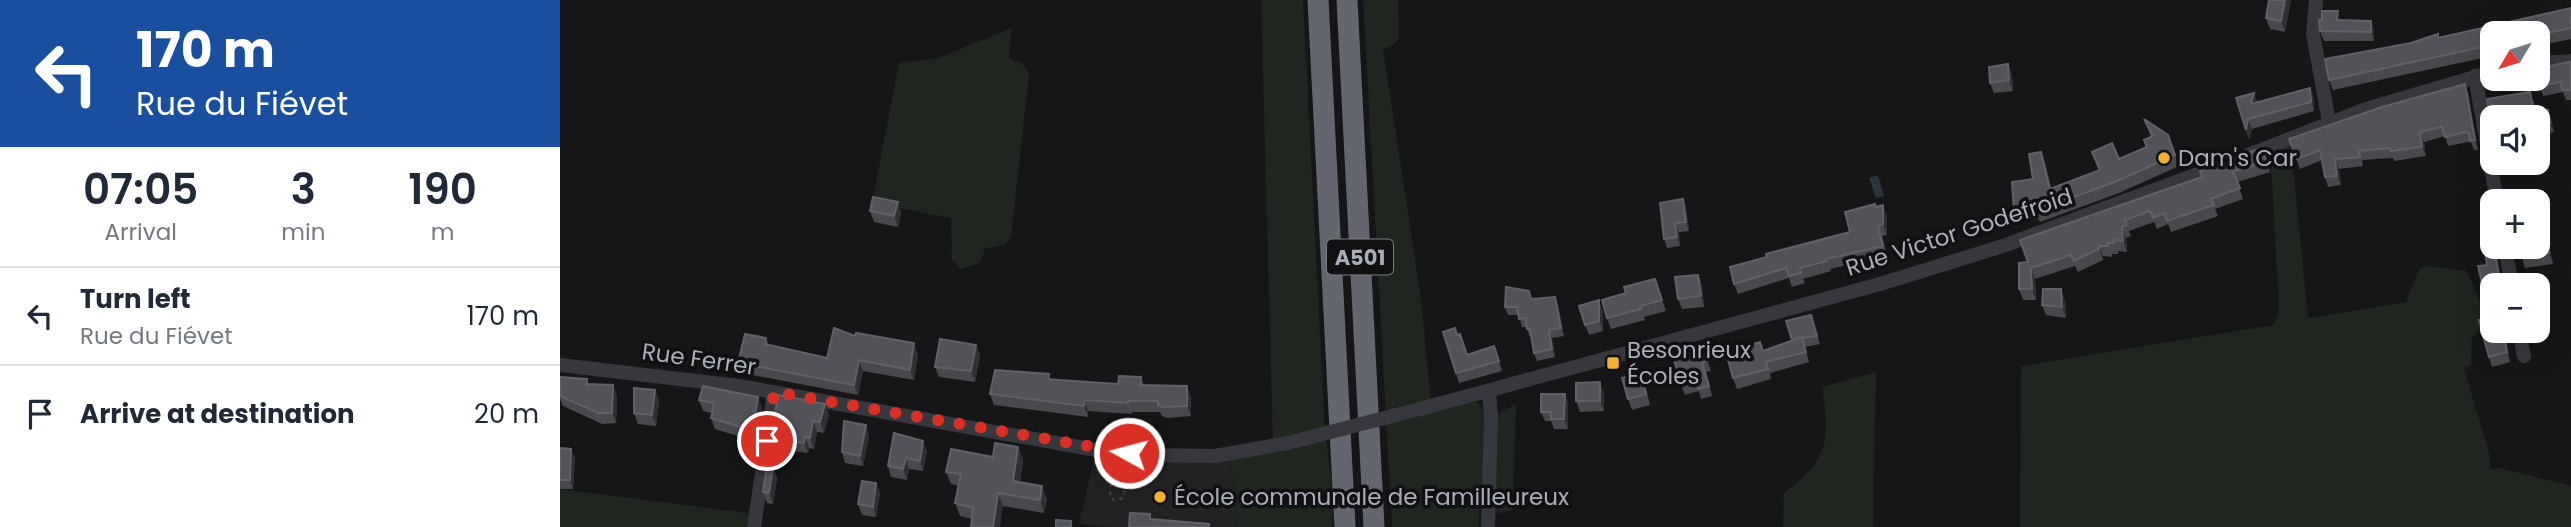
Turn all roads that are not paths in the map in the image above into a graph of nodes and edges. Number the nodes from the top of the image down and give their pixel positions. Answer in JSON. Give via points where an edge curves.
{"nodes":[{"id":1,"x":1318,"y":0,"type":"edge"},
{"id":2,"x":1347,"y":0,"type":"edge"},
{"id":3,"x":2316,"y":0,"type":"edge"},
{"id":4,"x":2571,"y":61,"type":"edge"},
{"id":5,"x":2550,"y":62,"type":"edge"},
{"id":6,"x":2480,"y":75,"type":"edge"},
{"id":7,"x":2475,"y":76,"type":"junction"},
{"id":8,"x":2329,"y":122,"type":"junction"},
{"id":9,"x":2495,"y":189,"type":"edge"},
{"id":10,"x":2521,"y":343,"type":"edge"},
{"id":11,"x":2524,"y":356,"type":"dead end"},
{"id":12,"x":560,"y":365,"type":"edge"},
{"id":13,"x":1489,"y":391,"type":"junction"},
{"id":14,"x":774,"y":392,"type":"junction"},
{"id":15,"x":1288,"y":443,"type":"joint"},
{"id":16,"x":754,"y":527,"type":"edge"},
{"id":17,"x":1345,"y":527,"type":"edge"},
{"id":18,"x":1374,"y":527,"type":"edge"},
{"id":19,"x":1488,"y":527,"type":"edge"}],
"edges":[{"from":1,"to":17,"type":"highway","number":"A501"},
{"from":2,"to":18,"type":"highway","number":"A501"},
{"from":3,"to":8,"type":"street","via":[[2313,34]]},
{"from":4,"to":5,"type":"street"},
{"from":6,"to":7,"type":"street","name":"Rue Victor Godefroid"},
{"from":7,"to":8,"type":"street","name":"Rue Victor Godefroid"},
{"from":7,"to":9,"type":"street"},
{"from":8,"to":13,"type":"street","name":"Rue Victor Godefroid","via":[[2003,246]]},
{"from":10,"to":11,"type":"street"},
{"from":12,"to":14,"type":"street","name":"Rue Ferrer"},
{"from":13,"to":15,"type":"street","name":"Rue Victor Godefroid","bridge":true},
{"from":13,"to":19,"type":"street"},
{"from":14,"to":15,"type":"street","name":"Rue Ferrer","via":[[1106,451],[1215,456]]},
{"from":14,"to":16,"type":"street"}]}
